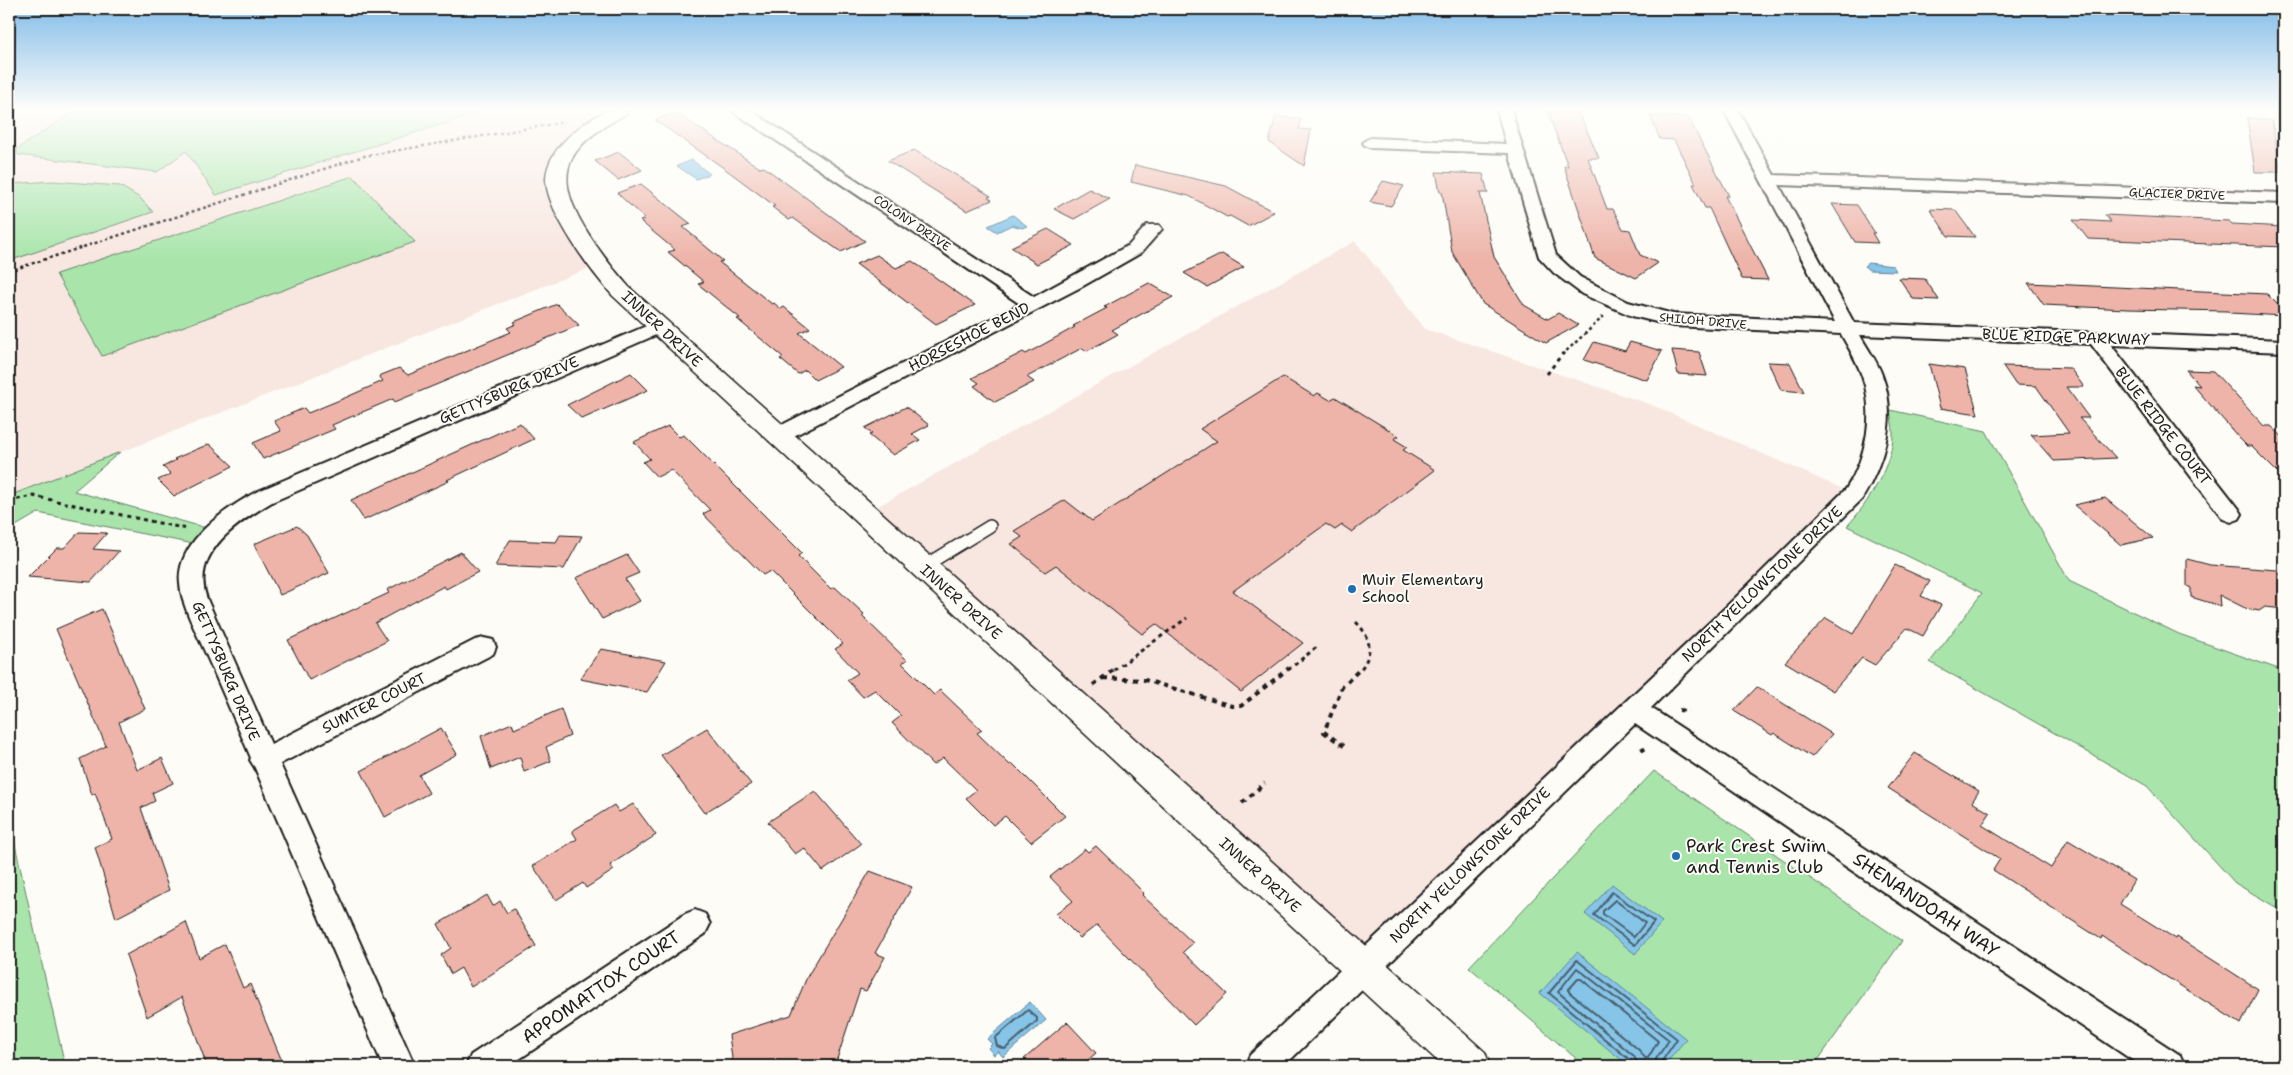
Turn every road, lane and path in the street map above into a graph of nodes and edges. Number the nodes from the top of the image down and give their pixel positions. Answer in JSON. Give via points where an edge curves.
{"nodes":[{"id":1,"x":351,"y":160,"type":"edge"},
{"id":2,"x":562,"y":160,"type":"edge"},
{"id":3,"x":816,"y":160,"type":"edge"},
{"id":4,"x":1518,"y":160,"type":"edge"},
{"id":5,"x":1759,"y":160,"type":"edge"},
{"id":6,"x":1770,"y":180,"type":"junction"},
{"id":7,"x":2284,"y":198,"type":"edge"},
{"id":8,"x":1153,"y":229,"type":"dead end"},
{"id":9,"x":9,"y":271,"type":"edge"},
{"id":10,"x":1033,"y":304,"type":"junction"},
{"id":11,"x":1605,"y":316,"type":"dead end"},
{"id":12,"x":658,"y":326,"type":"junction"},
{"id":13,"x":1848,"y":329,"type":"junction"},
{"id":14,"x":2096,"y":338,"type":"junction"},
{"id":15,"x":2284,"y":346,"type":"edge"},
{"id":16,"x":1547,"y":374,"type":"dead end"},
{"id":17,"x":777,"y":436,"type":"junction"},
{"id":18,"x":9,"y":477,"type":"edge"},
{"id":19,"x":14,"y":498,"type":"junction"},
{"id":20,"x":9,"y":501,"type":"edge"},
{"id":21,"x":2231,"y":514,"type":"dead end"},
{"id":22,"x":990,"y":526,"type":"dead end"},
{"id":23,"x":187,"y":529,"type":"dead end"},
{"id":24,"x":923,"y":567,"type":"junction"},
{"id":25,"x":1187,"y":618,"type":"dead end"},
{"id":26,"x":1356,"y":622,"type":"dead end"},
{"id":27,"x":1318,"y":646,"type":"dead end"},
{"id":28,"x":484,"y":647,"type":"dead end"},
{"id":29,"x":1103,"y":678,"type":"junction"},
{"id":30,"x":1093,"y":685,"type":"dead end"},
{"id":31,"x":1633,"y":710,"type":"junction"},
{"id":32,"x":1678,"y":710,"type":"dead end"},
{"id":33,"x":1689,"y":711,"type":"dead end"},
{"id":34,"x":1344,"y":746,"type":"dead end"},
{"id":35,"x":1642,"y":747,"type":"dead end"},
{"id":36,"x":1646,"y":754,"type":"dead end"},
{"id":37,"x":263,"y":760,"type":"junction"},
{"id":38,"x":1265,"y":783,"type":"dead end"},
{"id":39,"x":1242,"y":803,"type":"dead end"},
{"id":40,"x":695,"y":924,"type":"dead end"},
{"id":41,"x":1362,"y":969,"type":"junction"},
{"id":42,"x":399,"y":1066,"type":"edge"},
{"id":43,"x":482,"y":1066,"type":"edge"},
{"id":44,"x":1261,"y":1066,"type":"edge"},
{"id":45,"x":1471,"y":1066,"type":"edge"},
{"id":46,"x":2170,"y":1066,"type":"edge"}],
"edges":[{"from":1,"to":9,"type":"path"},
{"from":2,"to":12,"type":"street","name":"INNER DRIVE","via":[[555,187],[559,200],[613,281]]},
{"from":3,"to":10,"type":"street","name":"COLONY DRIVE"},
{"from":4,"to":13,"type":"street","name":"SHILOH DRIVE","via":[[1548,257],[1573,281],[1592,292],[1637,311],[1675,320]]},
{"from":5,"to":6,"type":"street","name":"NORTH YELLOWSTONE DRIVE"},
{"from":6,"to":7,"type":"street","name":"GLACIER DRIVE"},
{"from":6,"to":13,"type":"street","name":"NORTH YELLOWSTONE DRIVE"},
{"from":8,"to":10,"type":"street","name":"HORSESHOE BEND","via":[[1135,249],[1118,260]]},
{"from":10,"to":17,"type":"street","name":"HORSESHOE BEND"},
{"from":11,"to":16,"type":"path","via":[[1579,336]]},
{"from":12,"to":17,"type":"street","name":"INNER DRIVE"},
{"from":12,"to":37,"type":"street","name":"GETTYSBURG DRIVE","via":[[264,497],[236,514],[217,531],[195,561],[191,578],[193,590]]},
{"from":13,"to":14,"type":"street","name":"BLUE RIDGE PARKWAY"},
{"from":13,"to":31,"type":"street","name":"NORTH YELLOWSTONE DRIVE","via":[[1877,391],[1877,430],[1865,480]]},
{"from":14,"to":15,"type":"street","name":"BLUE RIDGE PARKWAY"},
{"from":14,"to":21,"type":"street","name":"BLUE RIDGE COURT"},
{"from":17,"to":24,"type":"street","name":"INNER DRIVE"},
{"from":18,"to":19,"type":"path"},
{"from":19,"to":20,"type":"path"},
{"from":19,"to":23,"type":"path","via":[[33,496]]},
{"from":22,"to":24,"type":"lane"},
{"from":24,"to":41,"type":"street","name":"INNER DRIVE"},
{"from":25,"to":29,"type":"path"},
{"from":26,"to":34,"type":"path","via":[[1368,636],[1370,653],[1358,672],[1346,682],[1324,732]]},
{"from":27,"to":29,"type":"path","via":[[1241,706],[1144,680]]},
{"from":28,"to":37,"type":"street","name":"SUMTER COURT"},
{"from":29,"to":30,"type":"path"},
{"from":31,"to":41,"type":"street","name":"NORTH YELLOWSTONE DRIVE"},
{"from":31,"to":46,"type":"street","name":"SHENANDOAH WAY"},
{"from":32,"to":33,"type":"path"},
{"from":35,"to":36,"type":"path"},
{"from":37,"to":42,"type":"street","name":"GETTYSBURG DRIVE"},
{"from":38,"to":39,"type":"path"},
{"from":40,"to":43,"type":"street","name":"APPOMATTOX COURT"},
{"from":41,"to":44,"type":"street","name":"NORTH YELLOWSTONE DRIVE"},
{"from":41,"to":45,"type":"street","name":"INNER DRIVE"}]}
